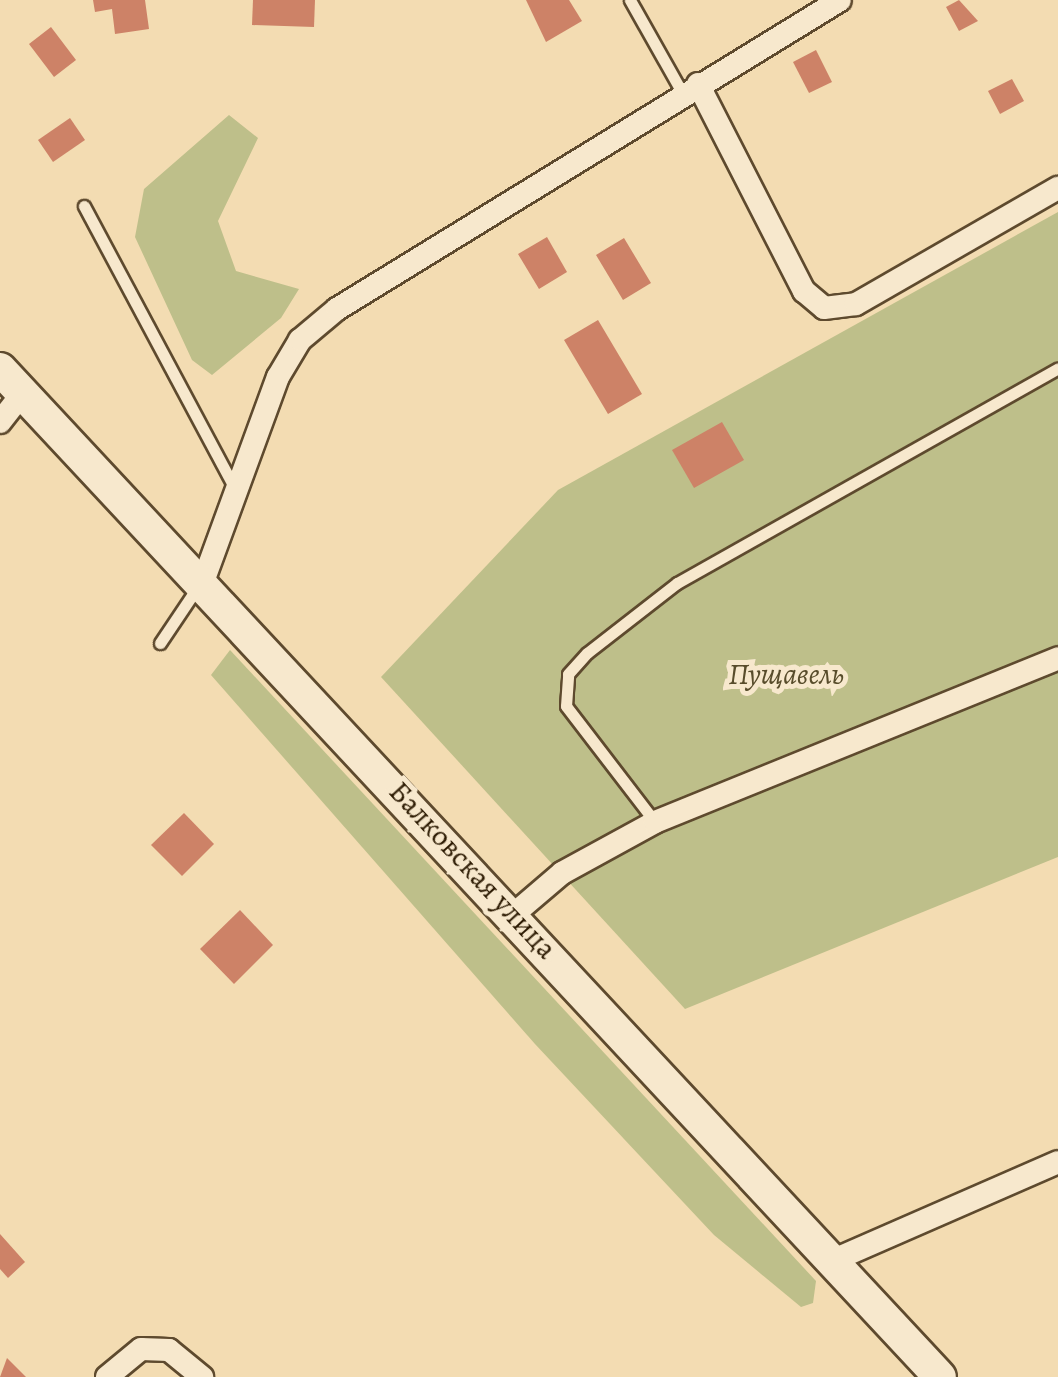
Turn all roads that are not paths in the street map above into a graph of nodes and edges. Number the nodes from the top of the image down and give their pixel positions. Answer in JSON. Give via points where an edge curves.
{"nodes":[{"id":1,"x":630,"y":0,"type":"edge"},
{"id":2,"x":840,"y":0,"type":"edge"},
{"id":3,"x":690,"y":89,"type":"junction"},
{"id":4,"x":1058,"y":188,"type":"edge"},
{"id":5,"x":84,"y":206,"type":"dead end"},
{"id":6,"x":1058,"y":368,"type":"edge"},
{"id":7,"x":0,"y":369,"type":"edge"},
{"id":8,"x":22,"y":393,"type":"junction"},
{"id":9,"x":0,"y":422,"type":"edge"},
{"id":10,"x":236,"y":491,"type":"junction"},
{"id":11,"x":204,"y":579,"type":"junction"},
{"id":12,"x":160,"y":642,"type":"dead end"},
{"id":13,"x":1058,"y":658,"type":"edge"},
{"id":14,"x":655,"y":822,"type":"junction"},
{"id":15,"x":514,"y":914,"type":"junction"},
{"id":16,"x":1058,"y":1162,"type":"edge"},
{"id":17,"x":834,"y":1260,"type":"junction"},
{"id":18,"x":107,"y":1377,"type":"edge"},
{"id":19,"x":202,"y":1377,"type":"edge"},
{"id":20,"x":940,"y":1377,"type":"edge"}],
"edges":[{"from":1,"to":3,"type":"lane"},
{"from":2,"to":3,"type":"street"},
{"from":3,"to":4,"type":"street","via":[[804,291],[824,308],[856,304]]},
{"from":3,"to":10,"type":"street","via":[[337,309],[300,340]]},
{"from":5,"to":10,"type":"lane"},
{"from":6,"to":14,"type":"lane","via":[[677,583],[578,664],[566,706]]},
{"from":7,"to":8,"type":"main road","name":"Балковская улица"},
{"from":8,"to":9,"type":"street"},
{"from":8,"to":11,"type":"main road","name":"Балковская улица"},
{"from":10,"to":11,"type":"street"},
{"from":11,"to":12,"type":"lane"},
{"from":11,"to":15,"type":"main road","name":"Балковская улица"},
{"from":13,"to":14,"type":"street"},
{"from":14,"to":15,"type":"street","via":[[562,874]]},
{"from":15,"to":17,"type":"main road","name":"Балковская улица"},
{"from":16,"to":17,"type":"street"},
{"from":17,"to":20,"type":"main road","name":"Балковская улица"},
{"from":18,"to":19,"type":"street","via":[[140,1349],[169,1350]]}]}
